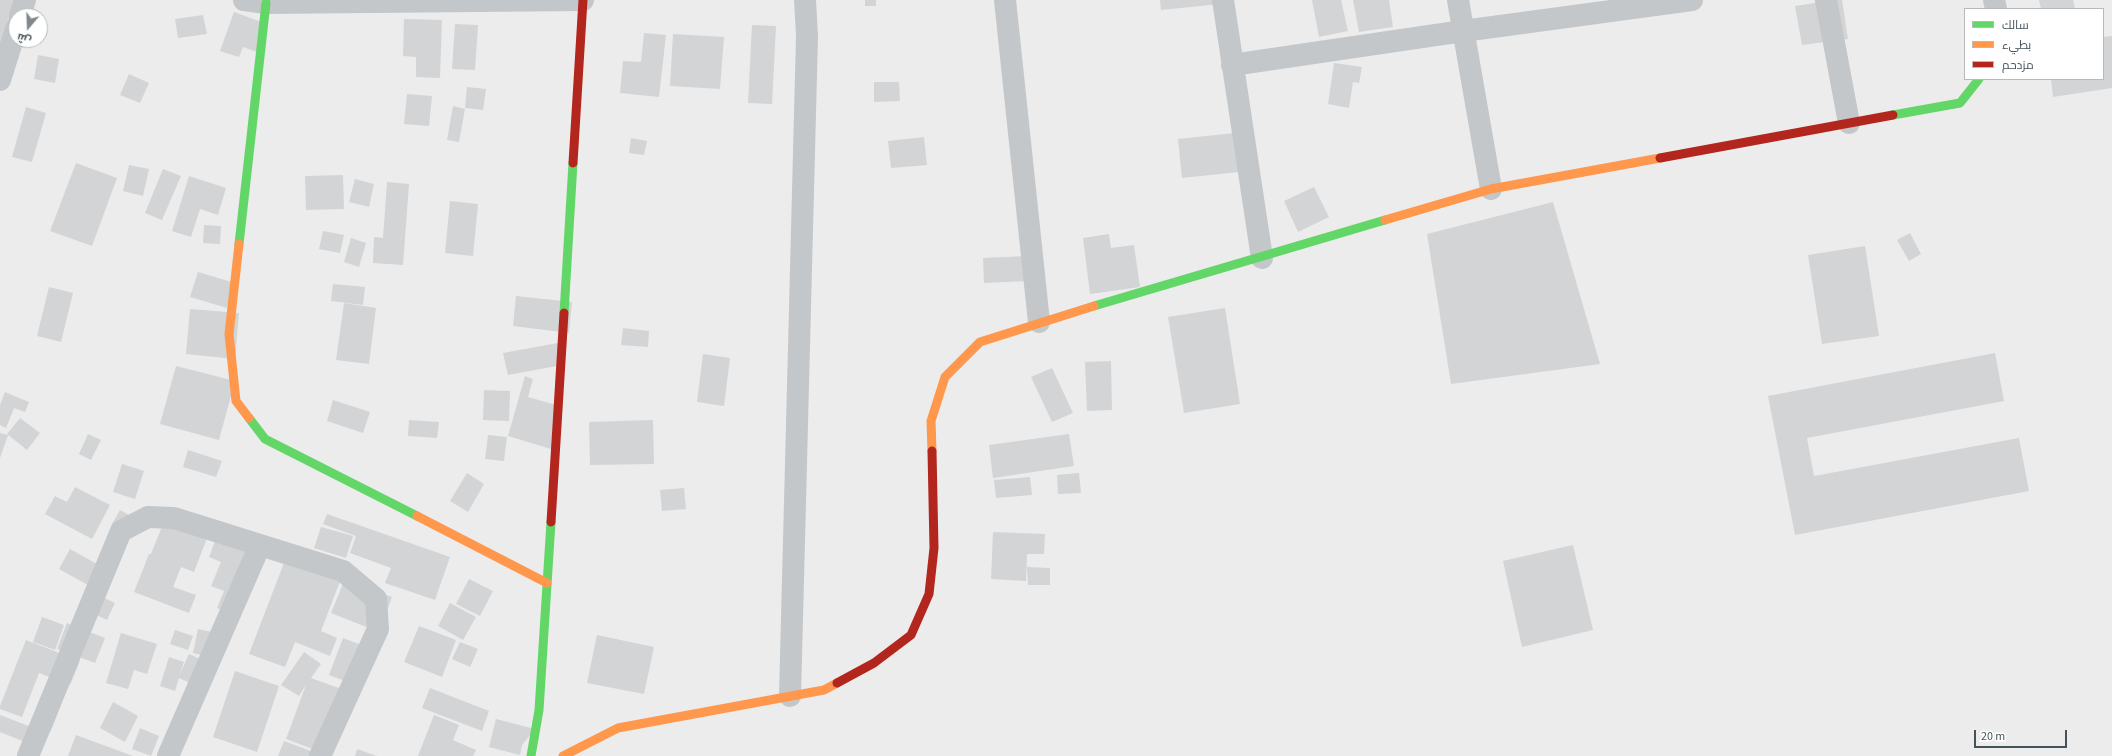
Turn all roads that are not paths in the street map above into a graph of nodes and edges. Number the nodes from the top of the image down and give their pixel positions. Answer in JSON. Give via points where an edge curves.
{"nodes":[{"id":1,"x":244,"y":0,"type":"edge"},
{"id":2,"x":583,"y":0,"type":"edge"},
{"id":3,"x":805,"y":0,"type":"edge"},
{"id":4,"x":1005,"y":0,"type":"edge"},
{"id":5,"x":1223,"y":0,"type":"edge"},
{"id":6,"x":1458,"y":0,"type":"edge"},
{"id":7,"x":1692,"y":0,"type":"edge"},
{"id":8,"x":1826,"y":0,"type":"edge"},
{"id":9,"x":266,"y":3,"type":"junction"},
{"id":10,"x":1463,"y":31,"type":"junction"},
{"id":11,"x":10,"y":48,"type":"edge"},
{"id":12,"x":1232,"y":64,"type":"junction"},
{"id":13,"x":0,"y":80,"type":"edge"},
{"id":14,"x":1978,"y":80,"type":"edge"},
{"id":15,"x":1849,"y":123,"type":"junction"},
{"id":16,"x":1491,"y":189,"type":"junction"},
{"id":17,"x":1262,"y":258,"type":"junction"},
{"id":18,"x":1039,"y":322,"type":"junction"},
{"id":19,"x":260,"y":545,"type":"junction"},
{"id":20,"x":547,"y":582,"type":"junction"},
{"id":21,"x":790,"y":696,"type":"junction"},
{"id":22,"x":28,"y":756,"type":"edge"},
{"id":23,"x":168,"y":756,"type":"edge"},
{"id":24,"x":320,"y":756,"type":"edge"},
{"id":25,"x":531,"y":756,"type":"edge"},
{"id":26,"x":563,"y":756,"type":"edge"}],
"edges":[{"from":1,"to":9,"type":"street"},
{"from":2,"to":9,"type":"street"},
{"from":2,"to":20,"type":"street"},
{"from":3,"to":21,"type":"street","via":[[807,36]]},
{"from":4,"to":18,"type":"street"},
{"from":5,"to":12,"type":"street"},
{"from":6,"to":10,"type":"street"},
{"from":7,"to":10,"type":"street"},
{"from":8,"to":15,"type":"street"},
{"from":9,"to":20,"type":"street","via":[[229,334],[236,401],[265,439]]},
{"from":10,"to":12,"type":"street"},
{"from":10,"to":16,"type":"street"},
{"from":11,"to":13,"type":"street"},
{"from":12,"to":17,"type":"street"},
{"from":14,"to":15,"type":"street","via":[[1960,103]]},
{"from":15,"to":16,"type":"street"},
{"from":16,"to":17,"type":"street"},
{"from":17,"to":18,"type":"street"},
{"from":18,"to":21,"type":"street","via":[[980,342],[945,377],[931,421],[934,548],[929,594],[911,635],[874,663],[824,690]]},
{"from":19,"to":22,"type":"street","via":[[174,518],[148,517],[121,531]]},
{"from":19,"to":23,"type":"street"},
{"from":19,"to":24,"type":"street","via":[[343,571],[376,599],[378,629]]},
{"from":20,"to":25,"type":"street","via":[[539,710]]},
{"from":21,"to":26,"type":"street","via":[[618,728]]}]}
